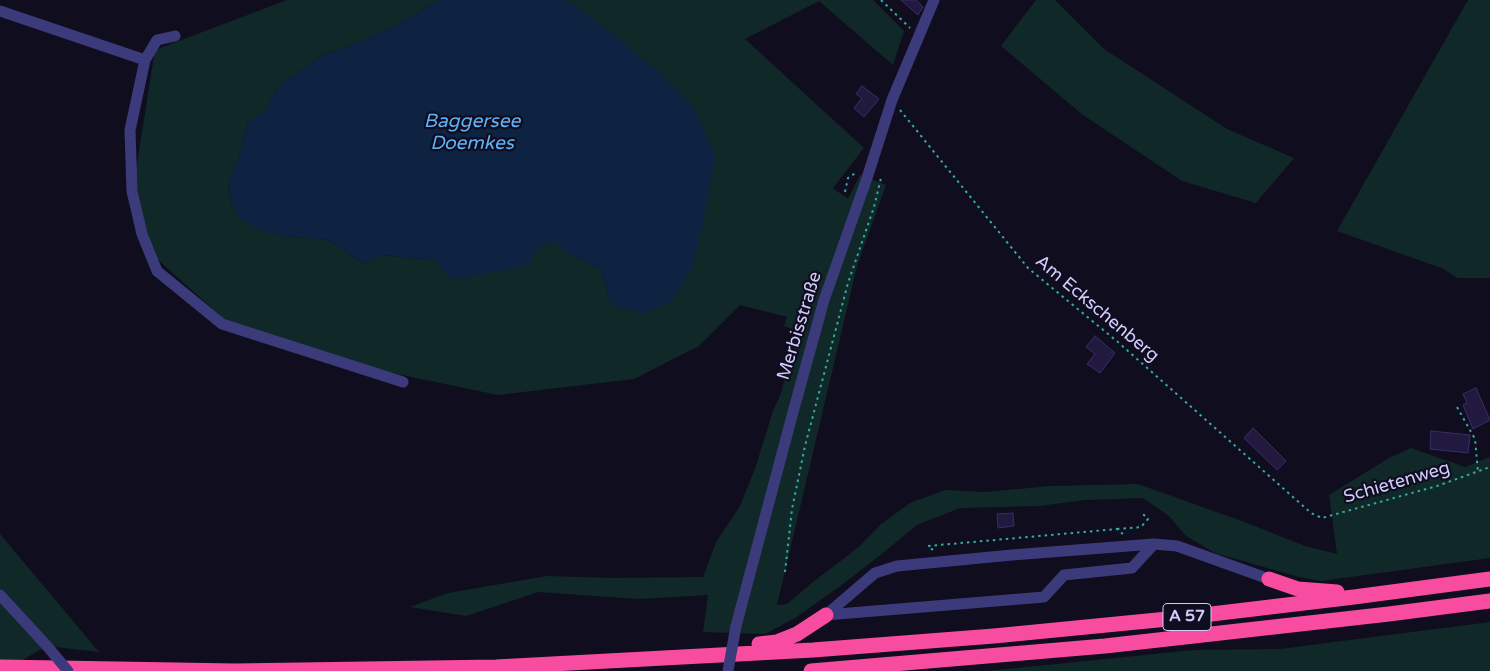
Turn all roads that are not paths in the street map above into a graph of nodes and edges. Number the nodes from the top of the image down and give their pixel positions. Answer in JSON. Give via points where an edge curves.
{"nodes":[{"id":1,"x":934,"y":0,"type":"edge"},
{"id":2,"x":0,"y":11,"type":"edge"},
{"id":3,"x":175,"y":36,"type":"dead end"},
{"id":4,"x":145,"y":60,"type":"junction"},
{"id":5,"x":403,"y":382,"type":"dead end"},
{"id":6,"x":1154,"y":544,"type":"junction"},
{"id":7,"x":1490,"y":578,"type":"edge"},
{"id":8,"x":1269,"y":579,"type":"joint"},
{"id":9,"x":1379,"y":593,"type":"junction"},
{"id":10,"x":0,"y":595,"type":"edge"},
{"id":11,"x":1490,"y":600,"type":"edge"},
{"id":12,"x":826,"y":615,"type":"junction"},
{"id":13,"x":664,"y":657,"type":"junction"},
{"id":14,"x":0,"y":668,"type":"edge"},
{"id":15,"x":68,"y":671,"type":"edge"},
{"id":16,"x":728,"y":671,"type":"edge"},
{"id":17,"x":811,"y":671,"type":"edge"}],
"edges":[{"from":1,"to":16,"type":"street","name":"Merbisstraße","bridge":true,"via":[[892,100],[824,300],[736,626]]},
{"from":2,"to":4,"type":"street"},
{"from":3,"to":4,"type":"street","via":[[157,40]]},
{"from":4,"to":5,"type":"street","via":[[130,130],[132,191],[142,234],[157,271],[222,324]]},
{"from":6,"to":8,"type":"street","via":[[1177,546]]},
{"from":6,"to":12,"type":"street","via":[[897,566],[875,573]]},
{"from":6,"to":12,"type":"street","via":[[1132,568],[1064,575],[1044,597]]},
{"from":7,"to":9,"type":"highway","number":"A 57"},
{"from":8,"to":9,"type":"highway","via":[[1298,590]]},
{"from":9,"to":13,"type":"highway","number":"A 57","via":[[1178,618],[994,636]]},
{"from":10,"to":15,"type":"street","bridge":true},
{"from":11,"to":17,"type":"highway","number":"A 57","via":[[1105,646]]},
{"from":12,"to":13,"type":"highway","via":[[777,642]]},
{"from":13,"to":14,"type":"highway","number":"A 57","via":[[380,670]]}]}
